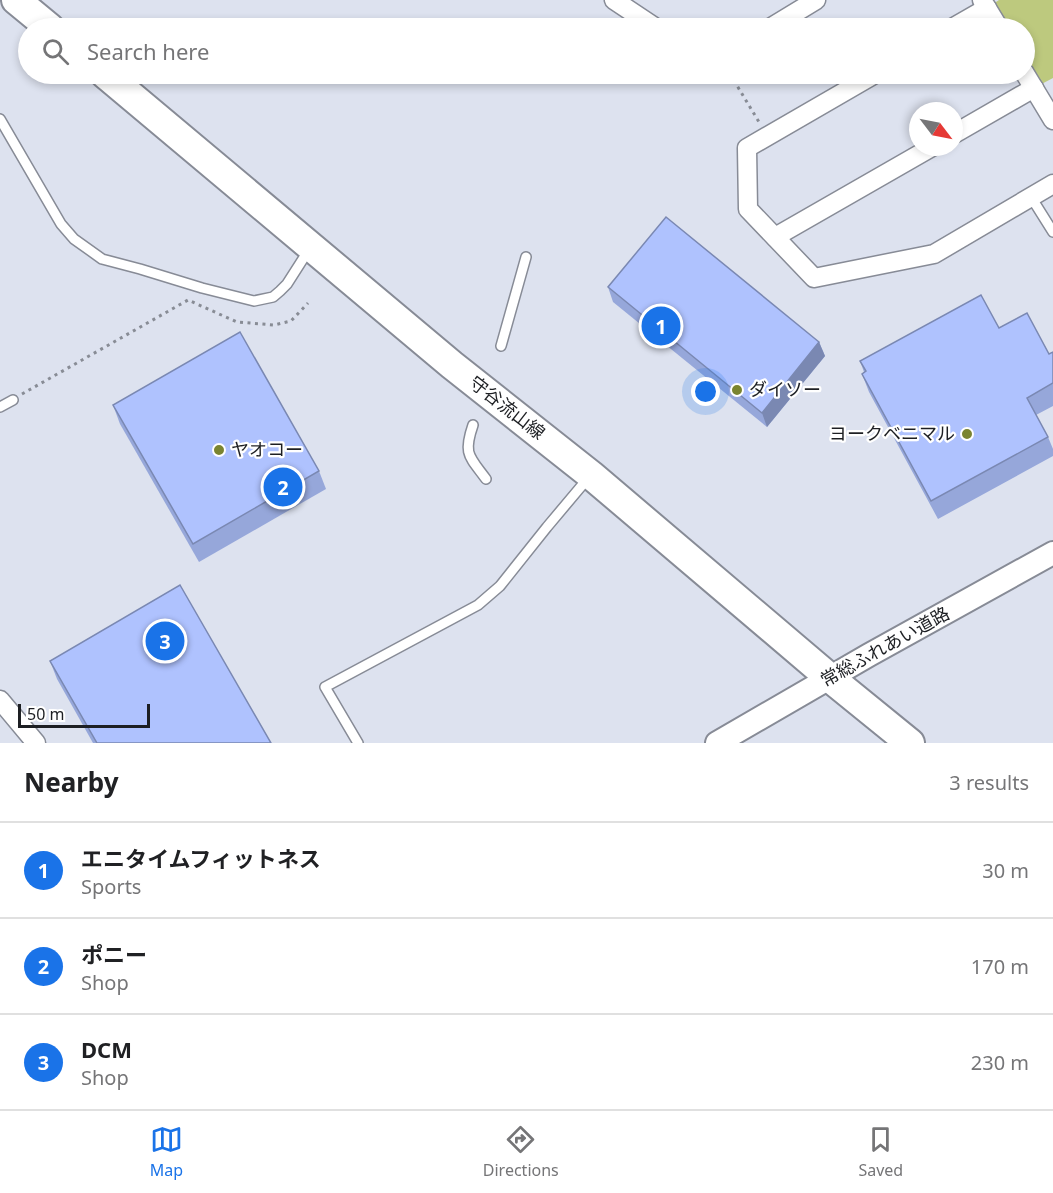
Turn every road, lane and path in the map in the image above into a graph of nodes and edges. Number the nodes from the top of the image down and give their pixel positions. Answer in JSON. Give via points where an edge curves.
{"nodes":[{"id":1,"x":16,"y":0,"type":"edge"},
{"id":2,"x":816,"y":0,"type":"edge"},
{"id":3,"x":622,"y":2,"type":"edge"},
{"id":4,"x":984,"y":4,"type":"edge"},
{"id":5,"x":38,"y":18,"type":"edge"},
{"id":6,"x":643,"y":18,"type":"edge"},
{"id":7,"x":786,"y":18,"type":"edge"},
{"id":8,"x":965,"y":18,"type":"edge"},
{"id":9,"x":993,"y":18,"type":"edge"},
{"id":10,"x":117,"y":84,"type":"edge"},
{"id":11,"x":736,"y":84,"type":"edge"},
{"id":12,"x":858,"y":84,"type":"edge"},
{"id":13,"x":1032,"y":84,"type":"edge"},
{"id":14,"x":1034,"y":88,"type":"junction"},
{"id":15,"x":0,"y":119,"type":"edge"},
{"id":16,"x":1053,"y":120,"type":"edge"},
{"id":17,"x":963,"y":129,"type":"edge"},
{"id":18,"x":767,"y":136,"type":"junction"},
{"id":19,"x":916,"y":156,"type":"edge"},
{"id":20,"x":1053,"y":184,"type":"edge"},
{"id":21,"x":1031,"y":197,"type":"junction"},
{"id":22,"x":1053,"y":232,"type":"edge"},
{"id":23,"x":775,"y":237,"type":"junction"},
{"id":24,"x":311,"y":246,"type":"junction"},
{"id":25,"x":526,"y":257,"type":"dead end"},
{"id":26,"x":308,"y":303,"type":"dead end"},
{"id":27,"x":501,"y":346,"type":"dead end"},
{"id":28,"x":13,"y":400,"type":"joint"},
{"id":29,"x":0,"y":407,"type":"edge"},
{"id":30,"x":473,"y":425,"type":"dead end"},
{"id":31,"x":591,"y":475,"type":"junction"},
{"id":32,"x":486,"y":478,"type":"dead end"},
{"id":33,"x":1053,"y":553,"type":"edge"},
{"id":34,"x":830,"y":678,"type":"junction"},
{"id":35,"x":0,"y":700,"type":"edge"},
{"id":36,"x":36,"y":743,"type":"edge"},
{"id":37,"x":358,"y":743,"type":"edge"},
{"id":38,"x":717,"y":743,"type":"edge"},
{"id":39,"x":910,"y":743,"type":"edge"}],
"edges":[{"from":1,"to":5,"type":"main road"},
{"from":2,"to":7,"type":"street"},
{"from":3,"to":6,"type":"street"},
{"from":4,"to":8,"type":"street"},
{"from":4,"to":9,"type":"street"},
{"from":10,"to":24,"type":"main road","name":"守谷流山線"},
{"from":11,"to":18,"type":"path"},
{"from":12,"to":18,"type":"street"},
{"from":13,"to":14,"type":"street"},
{"from":14,"to":16,"type":"street"},
{"from":14,"to":17,"type":"street"},
{"from":15,"to":24,"type":"lane","via":[[62,224],[74,239],[102,259],[260,301],[273,297],[287,284]]},
{"from":18,"to":23,"type":"street","via":[[747,148],[748,209]]},
{"from":19,"to":23,"type":"street"},
{"from":20,"to":21,"type":"street"},
{"from":21,"to":22,"type":"lane"},
{"from":21,"to":23,"type":"street","via":[[934,254],[814,278]]},
{"from":24,"to":31,"type":"main road","name":"守谷流山線"},
{"from":25,"to":27,"type":"lane"},
{"from":26,"to":28,"type":"path","via":[[291,321],[274,325],[237,322],[188,300]]},
{"from":28,"to":29,"type":"lane"},
{"from":30,"to":32,"type":"lane","via":[[468,439],[469,456]]},
{"from":31,"to":34,"type":"main road","name":"守谷流山線"},
{"from":31,"to":37,"type":"lane","via":[[500,586],[478,605],[325,687]]},
{"from":33,"to":34,"type":"street","name":"常総ふれあい道路"},
{"from":34,"to":38,"type":"street","name":"常総ふれあい道路"},
{"from":34,"to":39,"type":"main road","name":"守谷流山線"},
{"from":35,"to":36,"type":"street"}]}
